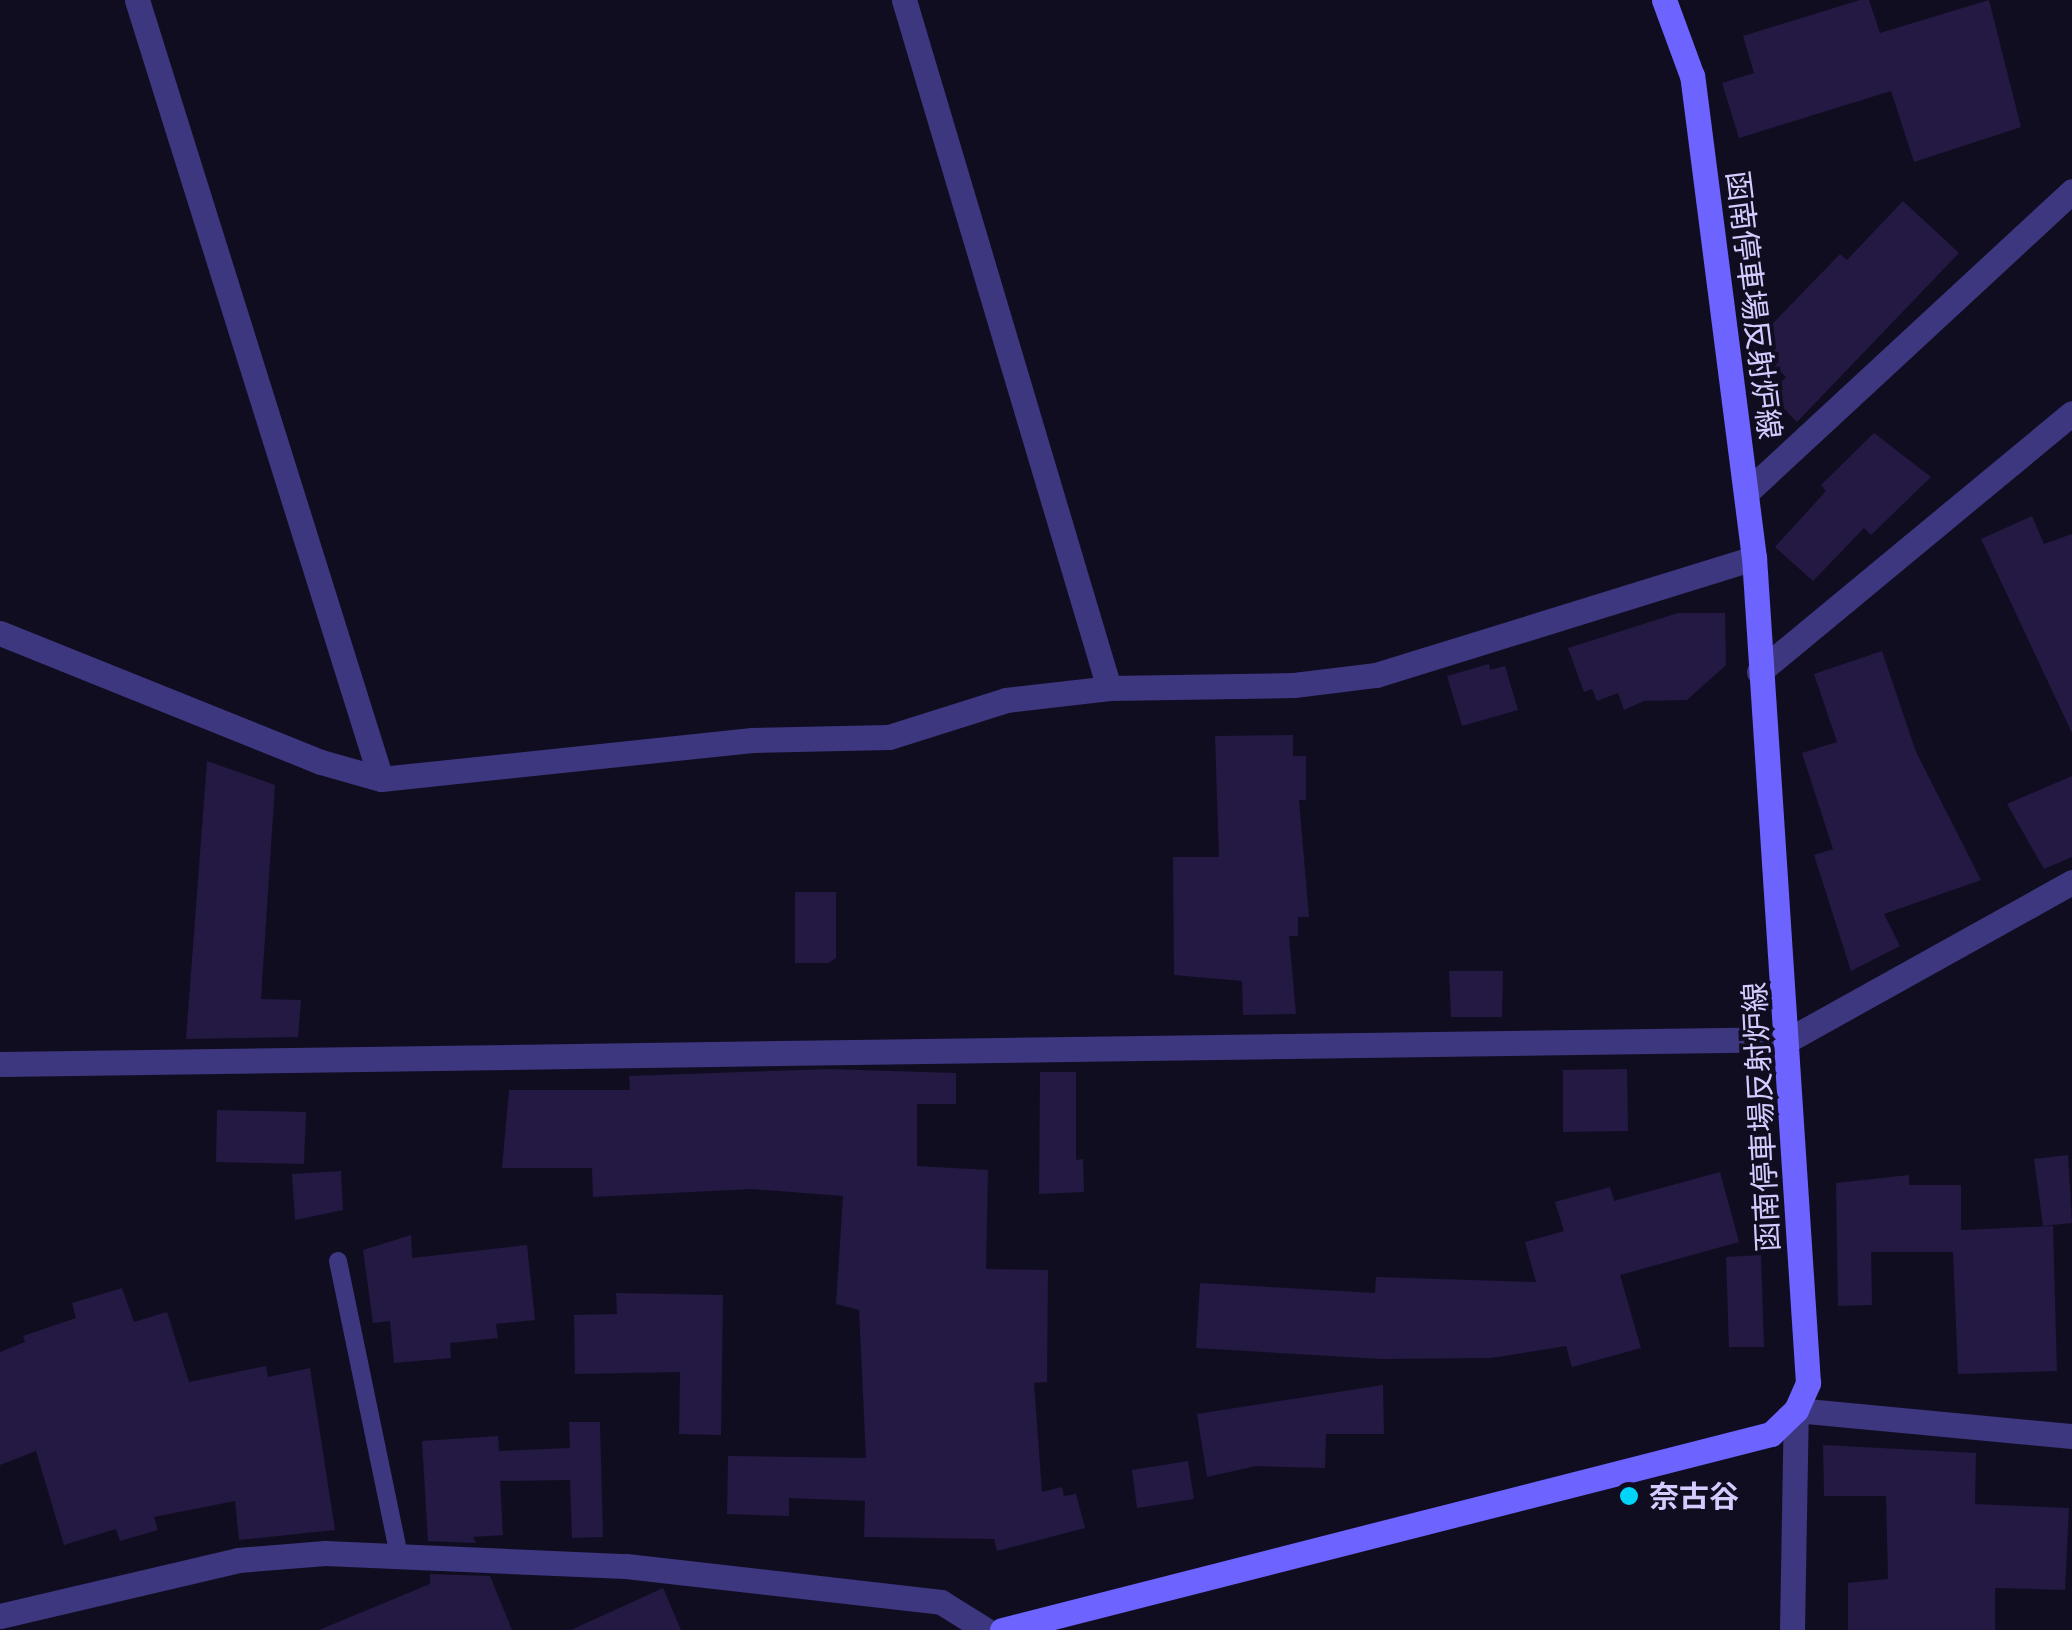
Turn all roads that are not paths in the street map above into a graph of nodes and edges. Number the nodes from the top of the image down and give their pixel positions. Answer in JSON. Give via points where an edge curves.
{"nodes":[{"id":1,"x":137,"y":0,"type":"edge"},
{"id":2,"x":904,"y":0,"type":"edge"},
{"id":3,"x":1664,"y":0,"type":"edge"},
{"id":4,"x":2072,"y":190,"type":"edge"},
{"id":5,"x":2072,"y":413,"type":"edge"},
{"id":6,"x":1746,"y":493,"type":"junction"},
{"id":7,"x":1754,"y":558,"type":"junction"},
{"id":8,"x":0,"y":633,"type":"edge"},
{"id":9,"x":1760,"y":672,"type":"junction"},
{"id":10,"x":1109,"y":688,"type":"junction"},
{"id":11,"x":381,"y":779,"type":"junction"},
{"id":12,"x":2070,"y":885,"type":"edge"},
{"id":13,"x":1790,"y":1039,"type":"junction"},
{"id":14,"x":0,"y":1064,"type":"edge"},
{"id":15,"x":338,"y":1260,"type":"dead end"},
{"id":16,"x":1796,"y":1410,"type":"junction"},
{"id":17,"x":2072,"y":1436,"type":"edge"},
{"id":18,"x":399,"y":1556,"type":"junction"},
{"id":19,"x":0,"y":1616,"type":"edge"},
{"id":20,"x":986,"y":1630,"type":"edge"},
{"id":21,"x":1002,"y":1630,"type":"edge"},
{"id":22,"x":1792,"y":1630,"type":"edge"}],
"edges":[{"from":1,"to":11,"type":"street"},
{"from":2,"to":10,"type":"street"},
{"from":3,"to":6,"type":"main road","name":"函南停車場反射炉線","via":[[1692,76]]},
{"from":4,"to":6,"type":"street"},
{"from":5,"to":9,"type":"street"},
{"from":6,"to":7,"type":"main road","name":"函南停車場反射炉線"},
{"from":7,"to":9,"type":"main road","name":"函南停車場反射炉線"},
{"from":7,"to":10,"type":"street","via":[[1376,676],[1294,685]]},
{"from":8,"to":11,"type":"street","via":[[321,762]]},
{"from":9,"to":13,"type":"main road","name":"函南停車場反射炉線"},
{"from":10,"to":11,"type":"street","via":[[1006,700],[889,737],[752,740]]},
{"from":12,"to":13,"type":"street"},
{"from":13,"to":14,"type":"street"},
{"from":13,"to":16,"type":"main road","name":"函南停車場反射炉線","via":[[1808,1383]]},
{"from":15,"to":18,"type":"lane"},
{"from":16,"to":17,"type":"street"},
{"from":16,"to":21,"type":"main road","via":[[1771,1434]]},
{"from":16,"to":22,"type":"street"},
{"from":18,"to":19,"type":"street","via":[[238,1560]]},
{"from":18,"to":20,"type":"street","via":[[626,1566],[941,1602]]}]}
